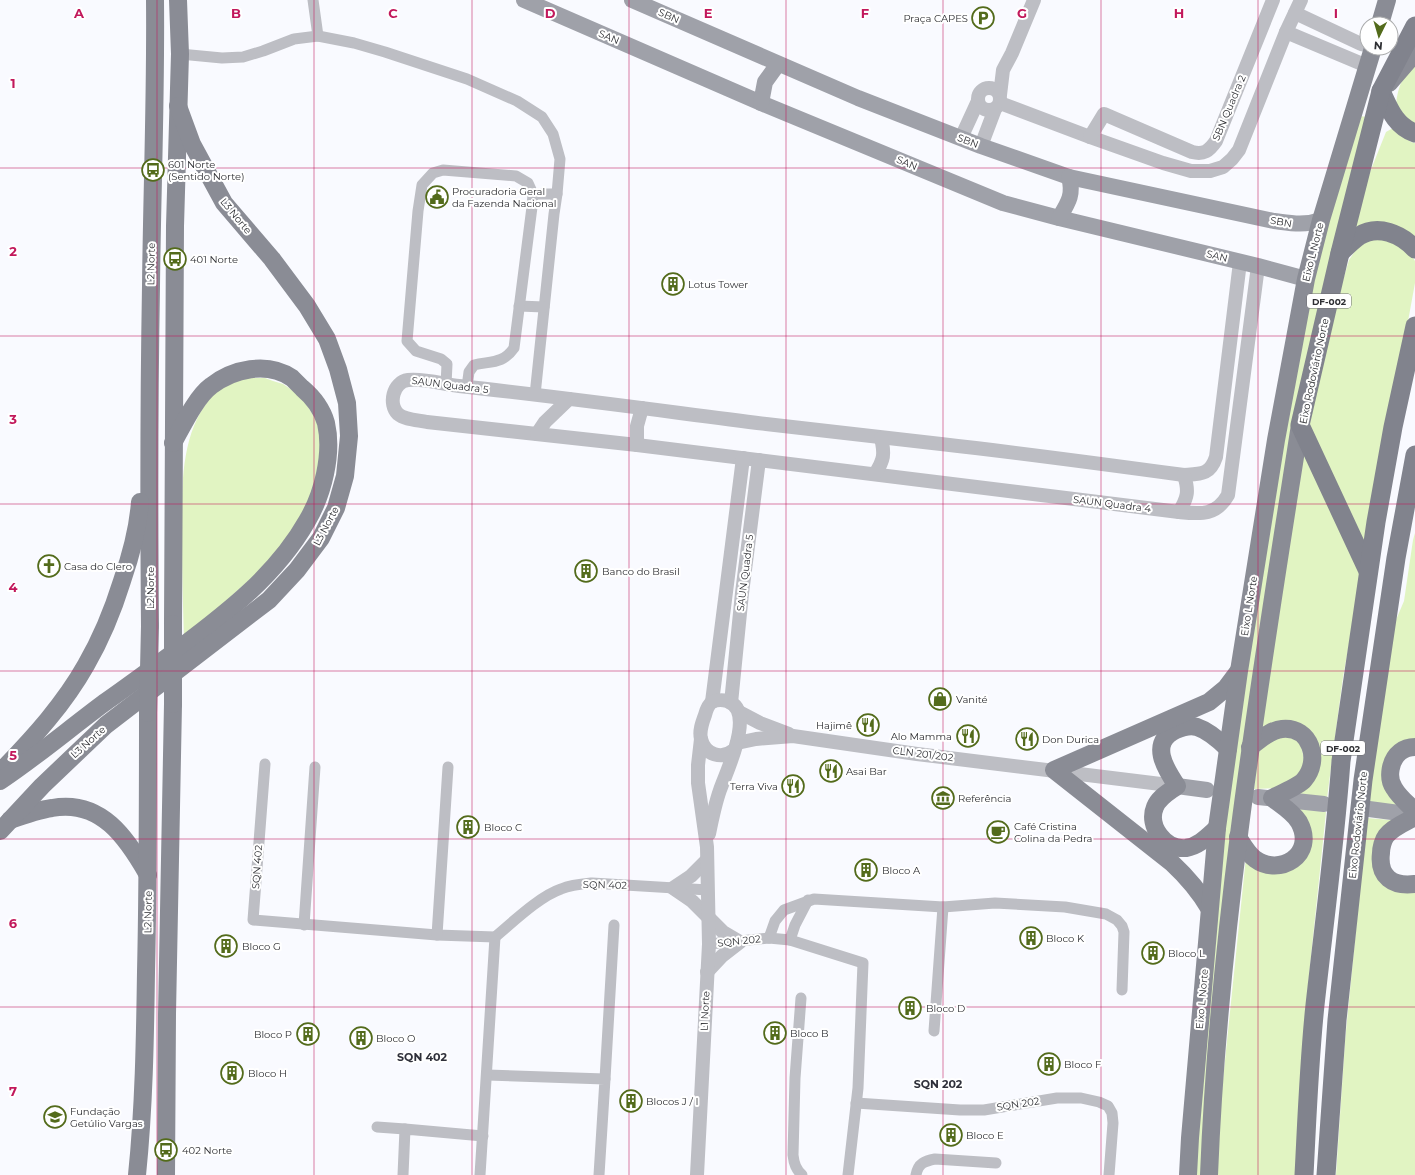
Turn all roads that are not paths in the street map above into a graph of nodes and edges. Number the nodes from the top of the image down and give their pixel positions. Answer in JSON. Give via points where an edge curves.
{"nodes":[{"id":1,"x":155,"y":0,"type":"edge"},
{"id":2,"x":178,"y":0,"type":"edge"},
{"id":3,"x":312,"y":0,"type":"edge"},
{"id":4,"x":524,"y":0,"type":"edge"},
{"id":5,"x":632,"y":0,"type":"edge"},
{"id":6,"x":1034,"y":0,"type":"edge"},
{"id":7,"x":1273,"y":0,"type":"edge"},
{"id":8,"x":1301,"y":0,"type":"edge"},
{"id":9,"x":1387,"y":0,"type":"edge"},
{"id":10,"x":1295,"y":13,"type":"junction"},
{"id":11,"x":1382,"y":16,"type":"edge"},
{"id":12,"x":1415,"y":26,"type":"edge"},
{"id":13,"x":1286,"y":32,"type":"junction"},
{"id":14,"x":318,"y":36,"type":"junction"},
{"id":15,"x":1359,"y":44,"type":"edge"},
{"id":16,"x":1415,"y":53,"type":"edge"},
{"id":17,"x":180,"y":54,"type":"junction"},
{"id":18,"x":1370,"y":56,"type":"edge"},
{"id":19,"x":778,"y":64,"type":"junction"},
{"id":20,"x":1367,"y":66,"type":"junction"},
{"id":21,"x":1004,"y":70,"type":"junction"},
{"id":22,"x":1245,"y":71,"type":"junction"},
{"id":23,"x":1238,"y":86,"type":"junction"},
{"id":24,"x":986,"y":88,"type":"junction"},
{"id":25,"x":1263,"y":89,"type":"junction"},
{"id":26,"x":1381,"y":90,"type":"junction"},
{"id":27,"x":978,"y":101,"type":"junction"},
{"id":28,"x":998,"y":102,"type":"junction"},
{"id":29,"x":761,"y":103,"type":"junction"},
{"id":30,"x":178,"y":106,"type":"junction"},
{"id":31,"x":1415,"y":133,"type":"edge"},
{"id":32,"x":1090,"y":137,"type":"junction"},
{"id":33,"x":961,"y":138,"type":"junction"},
{"id":34,"x":981,"y":146,"type":"junction"},
{"id":35,"x":1069,"y":177,"type":"junction"},
{"id":36,"x":533,"y":194,"type":"junction"},
{"id":37,"x":557,"y":194,"type":"junction"},
{"id":38,"x":1059,"y":218,"type":"junction"},
{"id":39,"x":1321,"y":220,"type":"junction"},
{"id":40,"x":1415,"y":249,"type":"edge"},
{"id":41,"x":1340,"y":253,"type":"junction"},
{"id":42,"x":1240,"y":262,"type":"junction"},
{"id":43,"x":1258,"y":266,"type":"junction"},
{"id":44,"x":1306,"y":279,"type":"junction"},
{"id":45,"x":519,"y":306,"type":"junction"},
{"id":46,"x":544,"y":307,"type":"junction"},
{"id":47,"x":1415,"y":326,"type":"edge"},
{"id":48,"x":446,"y":385,"type":"junction"},
{"id":49,"x":467,"y":387,"type":"junction"},
{"id":50,"x":535,"y":395,"type":"junction"},
{"id":51,"x":569,"y":399,"type":"junction"},
{"id":52,"x":642,"y":408,"type":"junction"},
{"id":53,"x":149,"y":413,"type":"junction"},
{"id":54,"x":1300,"y":425,"type":"junction"},
{"id":55,"x":537,"y":434,"type":"junction"},
{"id":56,"x":881,"y":438,"type":"junction"},
{"id":57,"x":173,"y":443,"type":"junction"},
{"id":58,"x":637,"y":444,"type":"junction"},
{"id":59,"x":1415,"y":454,"type":"edge"},
{"id":60,"x":743,"y":458,"type":"junction"},
{"id":61,"x":759,"y":460,"type":"junction"},
{"id":62,"x":875,"y":474,"type":"junction"},
{"id":63,"x":1184,"y":475,"type":"junction"},
{"id":64,"x":1179,"y":512,"type":"junction"},
{"id":65,"x":1415,"y":516,"type":"edge"},
{"id":66,"x":1396,"y":558,"type":"junction"},
{"id":67,"x":1368,"y":571,"type":"junction"},
{"id":68,"x":1239,"y":671,"type":"junction"},
{"id":69,"x":712,"y":702,"type":"junction"},
{"id":70,"x":735,"y":707,"type":"junction"},
{"id":71,"x":793,"y":736,"type":"junction"},
{"id":72,"x":701,"y":739,"type":"junction"},
{"id":73,"x":735,"y":747,"type":"junction"},
{"id":74,"x":1250,"y":747,"type":"junction"},
{"id":75,"x":1415,"y":747,"type":"edge"},
{"id":76,"x":1228,"y":748,"type":"junction"},
{"id":77,"x":264,"y":764,"type":"dead end"},
{"id":78,"x":315,"y":767,"type":"dead end"},
{"id":79,"x":448,"y":767,"type":"dead end"},
{"id":80,"x":1054,"y":770,"type":"junction"},
{"id":81,"x":0,"y":772,"type":"edge"},
{"id":82,"x":0,"y":781,"type":"edge"},
{"id":83,"x":1177,"y":786,"type":"junction"},
{"id":84,"x":1208,"y":790,"type":"dead end"},
{"id":85,"x":1265,"y":798,"type":"junction"},
{"id":86,"x":1324,"y":804,"type":"dead end"},
{"id":87,"x":1369,"y":809,"type":"dead end"},
{"id":88,"x":1415,"y":811,"type":"edge"},
{"id":89,"x":1415,"y":816,"type":"edge"},
{"id":90,"x":5,"y":825,"type":"edge"},
{"id":91,"x":1217,"y":828,"type":"junction"},
{"id":92,"x":1238,"y":837,"type":"junction"},
{"id":93,"x":707,"y":853,"type":"junction"},
{"id":94,"x":148,"y":876,"type":"junction"},
{"id":95,"x":1415,"y":884,"type":"edge"},
{"id":96,"x":673,"y":888,"type":"junction"},
{"id":97,"x":708,"y":890,"type":"junction"},
{"id":98,"x":808,"y":900,"type":"junction"},
{"id":99,"x":943,"y":907,"type":"junction"},
{"id":100,"x":1210,"y":908,"type":"junction"},
{"id":101,"x":708,"y":916,"type":"junction"},
{"id":102,"x":304,"y":925,"type":"junction"},
{"id":103,"x":614,"y":925,"type":"dead end"},
{"id":104,"x":437,"y":935,"type":"junction"},
{"id":105,"x":495,"y":937,"type":"junction"},
{"id":106,"x":769,"y":938,"type":"junction"},
{"id":107,"x":790,"y":940,"type":"junction"},
{"id":108,"x":740,"y":942,"type":"junction"},
{"id":109,"x":709,"y":944,"type":"junction"},
{"id":110,"x":707,"y":972,"type":"junction"},
{"id":111,"x":1122,"y":990,"type":"dead end"},
{"id":112,"x":801,"y":998,"type":"dead end"},
{"id":113,"x":934,"y":1031,"type":"dead end"},
{"id":114,"x":487,"y":1075,"type":"junction"},
{"id":115,"x":605,"y":1079,"type":"junction"},
{"id":116,"x":856,"y":1103,"type":"junction"},
{"id":117,"x":376,"y":1128,"type":"dead end"},
{"id":118,"x":405,"y":1129,"type":"junction"},
{"id":119,"x":483,"y":1136,"type":"junction"},
{"id":120,"x":996,"y":1163,"type":"dead end"},
{"id":121,"x":136,"y":1175,"type":"edge"},
{"id":122,"x":166,"y":1175,"type":"edge"},
{"id":123,"x":402,"y":1175,"type":"edge"},
{"id":124,"x":480,"y":1175,"type":"edge"},
{"id":125,"x":599,"y":1175,"type":"edge"},
{"id":126,"x":697,"y":1175,"type":"edge"},
{"id":127,"x":802,"y":1175,"type":"edge"},
{"id":128,"x":848,"y":1175,"type":"edge"},
{"id":129,"x":916,"y":1175,"type":"edge"},
{"id":130,"x":1109,"y":1175,"type":"edge"},
{"id":131,"x":1188,"y":1175,"type":"edge"},
{"id":132,"x":1209,"y":1175,"type":"edge"},
{"id":133,"x":1304,"y":1175,"type":"edge"},
{"id":134,"x":1326,"y":1175,"type":"edge"}],
"edges":[{"from":1,"to":53,"type":"main road","name":"L2 Norte","via":[[156,78]]},
{"from":2,"to":17,"type":"main road","name":"L2 Norte"},
{"from":3,"to":14,"type":"street"},
{"from":4,"to":29,"type":"main road","name":"SAN"},
{"from":5,"to":19,"type":"main road","name":"SBN"},
{"from":6,"to":21,"type":"street"},
{"from":7,"to":22,"type":"street","name":"SBN Quadra 2"},
{"from":8,"to":10,"type":"street"},
{"from":9,"to":11,"type":"main road"},
{"from":10,"to":13,"type":"street"},
{"from":10,"to":15,"type":"street"},
{"from":12,"to":26,"type":"highway","name":"Eixo Rodoviário Norte","number":"DF-002"},
{"from":13,"to":20,"type":"street"},
{"from":13,"to":25,"type":"street"},
{"from":14,"to":17,"type":"street","via":[[294,39],[243,57]]},
{"from":14,"to":37,"type":"street","via":[[354,43],[467,79],[517,101],[542,117],[553,134],[560,159]]},
{"from":16,"to":26,"type":"main road"},
{"from":17,"to":30,"type":"main road","name":"L2 Norte"},
{"from":18,"to":20,"type":"main road","name":"Eixo L Norte"},
{"from":19,"to":29,"type":"main road","via":[[765,82]]},
{"from":19,"to":33,"type":"main road","name":"SBN"},
{"from":20,"to":39,"type":"main road","name":"Eixo L Norte"},
{"from":21,"to":24,"type":"street"},
{"from":21,"to":28,"type":"street"},
{"from":22,"to":23,"type":"street","name":"SBN Quadra 2"},
{"from":22,"to":25,"type":"street"},
{"from":23,"to":25,"type":"street"},
{"from":23,"to":32,"type":"street","name":"SBN Quadra 2","via":[[1216,141],[1202,154],[1104,114]]},
{"from":24,"to":27,"type":"street","via":[[978,95]]},
{"from":24,"to":28,"type":"street","via":[[994,89]]},
{"from":25,"to":32,"type":"street","via":[[1239,150],[1223,168],[1191,171]]},
{"from":26,"to":31,"type":"highway","via":[[1392,115],[1401,126]]},
{"from":26,"to":41,"type":"highway","name":"Eixo Rodoviário Norte","number":"DF-002"},
{"from":27,"to":28,"type":"street","via":[[986,110]]},
{"from":27,"to":33,"type":"street"},
{"from":28,"to":32,"type":"street"},
{"from":28,"to":34,"type":"street"},
{"from":29,"to":38,"type":"main road","name":"SAN","via":[[1003,203]]},
{"from":30,"to":57,"type":"main road","name":"L2 Norte"},
{"from":30,"to":90,"type":"main road","name":"L3 Norte","via":[[192,144],[224,203],[281,271],[327,339],[347,403],[349,436],[345,476],[336,508],[322,538],[269,600],[106,726]]},
{"from":33,"to":34,"type":"main road","name":"SBN"},
{"from":34,"to":35,"type":"main road","name":"SBN"},
{"from":35,"to":38,"type":"main road","via":[[1071,193]]},
{"from":35,"to":39,"type":"main road","name":"SBN","via":[[1274,221],[1297,224]]},
{"from":36,"to":37,"type":"street"},
{"from":36,"to":45,"type":"street"},
{"from":36,"to":48,"type":"street","via":[[528,183],[516,176],[442,170],[433,173],[422,185],[407,341],[416,351],[442,359],[447,364]]},
{"from":37,"to":46,"type":"street"},
{"from":38,"to":42,"type":"main road","name":"SAN"},
{"from":39,"to":44,"type":"main road","name":"Eixo L Norte"},
{"from":40,"to":41,"type":"highway","via":[[1392,232],[1368,232],[1356,238]]},
{"from":41,"to":54,"type":"highway","name":"Eixo Rodoviário Norte","number":"DF-002"},
{"from":42,"to":43,"type":"main road","name":"SAN"},
{"from":42,"to":63,"type":"street","via":[[1216,457],[1213,465],[1202,474]]},
{"from":43,"to":44,"type":"main road","name":"SAN"},
{"from":43,"to":64,"type":"street","name":"SAUN Quadra 4","via":[[1228,495],[1218,508],[1207,512]]},
{"from":44,"to":68,"type":"main road","name":"Eixo L Norte","via":[[1276,440]]},
{"from":45,"to":46,"type":"street"},
{"from":45,"to":49,"type":"street","via":[[514,348],[511,353],[494,362],[474,365],[469,372]]},
{"from":46,"to":50,"type":"street"},
{"from":47,"to":67,"type":"highway","number":"DF-002","via":[[1393,427]]},
{"from":48,"to":49,"type":"street","name":"SAUN Quadra 5"},
{"from":48,"to":55,"type":"street","name":"SAUN Quadra 5","via":[[421,380],[402,381],[393,392],[394,406],[399,415],[405,418]]},
{"from":49,"to":50,"type":"street","name":"SAUN Quadra 5"},
{"from":50,"to":51,"type":"street","name":"SAUN Quadra 5"},
{"from":51,"to":52,"type":"street","name":"SAUN Quadra 5"},
{"from":51,"to":55,"type":"street","via":[[545,422]]},
{"from":52,"to":56,"type":"street","name":"SAUN Quadra 5"},
{"from":52,"to":58,"type":"street","via":[[637,426]]},
{"from":53,"to":81,"type":"main road","via":[[139,514],[132,553],[114,604],[86,665],[59,706],[36,735]]},
{"from":53,"to":94,"type":"main road","name":"L2 Norte","bridge":true},
{"from":54,"to":67,"type":"highway","name":"Eixo Rodoviário Norte"},
{"from":54,"to":74,"type":"main road","name":"Eixo L Norte"},
{"from":55,"to":58,"type":"street","name":"SAUN Quadra 5"},
{"from":56,"to":62,"type":"street","via":[[884,455]]},
{"from":56,"to":63,"type":"street"},
{"from":57,"to":82,"type":"main road","name":"L3 Norte","via":[[209,387],[242,370],[275,371],[291,378],[312,396],[322,411],[326,425],[327,466],[320,493],[295,541],[247,595],[221,618]]},
{"from":57,"to":122,"type":"main road","name":"L2 Norte","bridge":true,"via":[[173,704]]},
{"from":58,"to":60,"type":"street","name":"SAUN Quadra 5"},
{"from":59,"to":66,"type":"highway","name":"Eixo Rodoviário Norte","number":"DF-002"},
{"from":60,"to":61,"type":"street","name":"SAUN Quadra 5"},
{"from":60,"to":69,"type":"street","name":"SAUN Quadra 5"},
{"from":61,"to":62,"type":"street","name":"SAUN Quadra 4"},
{"from":61,"to":70,"type":"street","name":"SAUN Quadra 5","via":[[742,593]]},
{"from":62,"to":64,"type":"street","name":"SAUN Quadra 4"},
{"from":63,"to":64,"type":"street","via":[[1186,500]]},
{"from":65,"to":66,"type":"main road","via":[[1410,522]]},
{"from":66,"to":134,"type":"highway","name":"Eixo Rodoviário Norte","number":"DF-002","via":[[1363,780],[1337,1020]]},
{"from":67,"to":133,"type":"highway","number":"DF-002","via":[[1341,761],[1315,1007]]},
{"from":68,"to":76,"type":"main road","name":"Eixo L Norte"},
{"from":68,"to":80,"type":"main road","via":[[1226,688],[1209,702]]},
{"from":69,"to":70,"type":"street","via":[[720,700]]},
{"from":69,"to":72,"type":"street","via":[[706,710],[701,727]]},
{"from":70,"to":71,"type":"street","name":"CLN 201/202","via":[[760,723]]},
{"from":70,"to":73,"type":"street","via":[[740,722],[740,733]]},
{"from":71,"to":73,"type":"street","name":"CLN 201/202","via":[[756,739]]},
{"from":71,"to":80,"type":"street","name":"CLN 201/202"},
{"from":72,"to":73,"type":"street","via":[[707,750],[717,756],[725,756]]},
{"from":72,"to":93,"type":"street","name":"L1 Norte","via":[[698,783]]},
{"from":73,"to":93,"type":"street","name":"L1 Norte","via":[[713,811]]},
{"from":74,"to":85,"type":"main road","via":[[1268,734],[1282,729],[1298,732],[1310,744],[1312,768],[1303,782]]},
{"from":74,"to":92,"type":"main road","name":"Eixo L Norte"},
{"from":75,"to":88,"type":"main road","via":[[1407,748],[1398,754],[1391,767],[1390,780],[1398,795]]},
{"from":76,"to":83,"type":"main road","via":[[1215,737],[1197,728],[1189,726],[1171,733],[1165,740],[1161,754]]},
{"from":76,"to":91,"type":"main road","name":"Eixo L Norte"},
{"from":77,"to":102,"type":"street","name":"SQN 402","via":[[253,920]]},
{"from":78,"to":102,"type":"street"},
{"from":79,"to":104,"type":"street"},
{"from":80,"to":83,"type":"street","name":"CLN 201/202"},
{"from":80,"to":100,"type":"main road","via":[[1172,863],[1195,887]]},
{"from":83,"to":84,"type":"main road"},
{"from":83,"to":91,"type":"main road","via":[[1159,800],[1153,814],[1155,828],[1163,840],[1186,848],[1194,846]]},
{"from":85,"to":86,"type":"main road"},
{"from":85,"to":92,"type":"main road","via":[[1289,810],[1298,821],[1304,838],[1300,854],[1293,861],[1274,865],[1263,864],[1254,859]]},
{"from":87,"to":89,"type":"main road"},
{"from":89,"to":95,"type":"main road","via":[[1386,836],[1380,863],[1385,876],[1405,884]]},
{"from":90,"to":94,"type":"main road","via":[[53,807],[84,808],[113,826],[127,840]]},
{"from":91,"to":100,"type":"main road","name":"Eixo L Norte"},
{"from":92,"to":132,"type":"main road","name":"Eixo L Norte","via":[[1229,910]]},
{"from":93,"to":96,"type":"street","via":[[691,876]]},
{"from":93,"to":97,"type":"street","name":"L1 Norte"},
{"from":94,"to":121,"type":"main road","name":"L2 Norte","via":[[144,1095]]},
{"from":96,"to":97,"type":"street","name":"SQN 402"},
{"from":96,"to":101,"type":"street"},
{"from":96,"to":105,"type":"street","name":"SQN 402","via":[[592,883],[574,885],[560,889],[535,904]]},
{"from":97,"to":101,"type":"street","name":"L1 Norte"},
{"from":98,"to":99,"type":"street","name":"SQN 202"},
{"from":98,"to":106,"type":"street","name":"SQN 202","via":[[784,910],[775,921]]},
{"from":98,"to":107,"type":"street"},
{"from":99,"to":111,"type":"street","name":"SQN 202","via":[[995,903],[1065,907],[1106,914],[1117,920],[1124,932]]},
{"from":99,"to":113,"type":"street"},
{"from":100,"to":131,"type":"main road","name":"Eixo L Norte"},
{"from":101,"to":108,"type":"street","via":[[723,932]]},
{"from":101,"to":109,"type":"street","name":"L1 Norte"},
{"from":102,"to":104,"type":"street","name":"SQN 402"},
{"from":103,"to":115,"type":"street"},
{"from":104,"to":105,"type":"street","name":"SQN 402"},
{"from":105,"to":114,"type":"street"},
{"from":106,"to":107,"type":"street","name":"SQN 202"},
{"from":106,"to":108,"type":"street","name":"SQN 202"},
{"from":107,"to":116,"type":"street","name":"SQN 202","via":[[864,963]]},
{"from":108,"to":109,"type":"street","name":"SQN 202"},
{"from":108,"to":110,"type":"street"},
{"from":109,"to":110,"type":"street","name":"L1 Norte"},
{"from":110,"to":126,"type":"street","name":"L1 Norte"},
{"from":112,"to":127,"type":"street","via":[[793,1155],[794,1164]]},
{"from":114,"to":115,"type":"street"},
{"from":114,"to":119,"type":"street"},
{"from":115,"to":125,"type":"street"},
{"from":116,"to":128,"type":"street","name":"SQN 202"},
{"from":116,"to":130,"type":"street","name":"SQN 202","via":[[960,1110],[990,1109],[1057,1098],[1081,1098],[1099,1102],[1108,1106],[1112,1113]]},
{"from":117,"to":118,"type":"street"},
{"from":118,"to":119,"type":"street"},
{"from":118,"to":123,"type":"street"},
{"from":119,"to":124,"type":"street"},
{"from":120,"to":129,"type":"street","via":[[926,1160],[920,1164]]}]}
